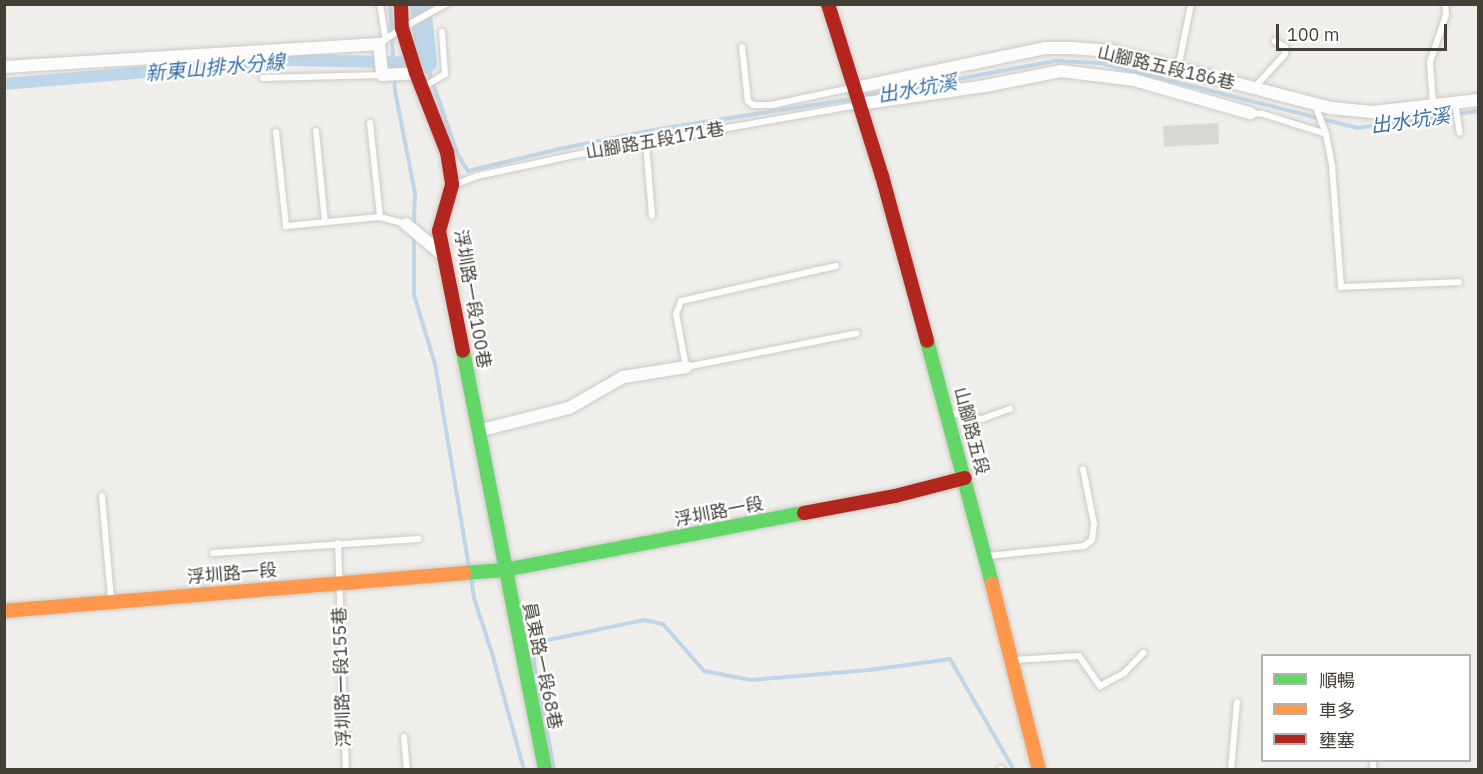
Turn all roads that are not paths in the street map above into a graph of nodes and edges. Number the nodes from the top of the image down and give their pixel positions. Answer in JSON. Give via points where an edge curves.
{"nodes":[{"id":1,"x":380,"y":4,"type":"edge"},
{"id":2,"x":401,"y":4,"type":"edge"},
{"id":3,"x":446,"y":4,"type":"edge"},
{"id":4,"x":828,"y":4,"type":"edge"},
{"id":5,"x":1191,"y":4,"type":"edge"},
{"id":6,"x":1445,"y":4,"type":"edge"},
{"id":7,"x":408,"y":24,"type":"junction"},
{"id":8,"x":442,"y":32,"type":"dead end"},
{"id":9,"x":1275,"y":41,"type":"dead end"},
{"id":10,"x":382,"y":42,"type":"junction"},
{"id":11,"x":742,"y":47,"type":"dead end"},
{"id":12,"x":4,"y":67,"type":"edge"},
{"id":13,"x":1178,"y":69,"type":"junction"},
{"id":14,"x":416,"y":73,"type":"junction"},
{"id":15,"x":382,"y":75,"type":"junction"},
{"id":16,"x":263,"y":78,"type":"dead end"},
{"id":17,"x":422,"y":87,"type":"junction"},
{"id":18,"x":854,"y":88,"type":"junction"},
{"id":19,"x":1254,"y":89,"type":"junction"},
{"id":20,"x":1479,"y":100,"type":"edge"},
{"id":21,"x":1455,"y":103,"type":"junction"},
{"id":22,"x":1315,"y":104,"type":"junction"},
{"id":23,"x":1433,"y":104,"type":"junction"},
{"id":24,"x":859,"y":105,"type":"junction"},
{"id":25,"x":1250,"y":113,"type":"joint"},
{"id":26,"x":370,"y":123,"type":"dead end"},
{"id":27,"x":316,"y":131,"type":"dead end"},
{"id":28,"x":276,"y":132,"type":"dead end"},
{"id":29,"x":1460,"y":133,"type":"dead end"},
{"id":30,"x":1326,"y":134,"type":"junction"},
{"id":31,"x":646,"y":144,"type":"junction"},
{"id":32,"x":452,"y":185,"type":"junction"},
{"id":33,"x":380,"y":216,"type":"junction"},
{"id":34,"x":652,"y":216,"type":"dead end"},
{"id":35,"x":325,"y":222,"type":"junction"},
{"id":36,"x":406,"y":224,"type":"joint"},
{"id":37,"x":443,"y":255,"type":"junction"},
{"id":38,"x":836,"y":266,"type":"dead end"},
{"id":39,"x":1459,"y":282,"type":"dead end"},
{"id":40,"x":857,"y":333,"type":"dead end"},
{"id":41,"x":686,"y":368,"type":"junction"},
{"id":42,"x":1010,"y":409,"type":"dead end"},
{"id":43,"x":947,"y":412,"type":"junction"},
{"id":44,"x":478,"y":431,"type":"junction"},
{"id":45,"x":1083,"y":469,"type":"dead end"},
{"id":46,"x":965,"y":478,"type":"junction"},
{"id":47,"x":102,"y":496,"type":"dead end"},
{"id":48,"x":419,"y":539,"type":"dead end"},
{"id":49,"x":338,"y":543,"type":"junction"},
{"id":50,"x":213,"y":553,"type":"dead end"},
{"id":51,"x":984,"y":556,"type":"junction"},
{"id":52,"x":504,"y":570,"type":"junction"},
{"id":53,"x":339,"y":584,"type":"junction"},
{"id":54,"x":111,"y":603,"type":"junction"},
{"id":55,"x":4,"y":611,"type":"edge"},
{"id":56,"x":1143,"y":653,"type":"dead end"},
{"id":57,"x":1011,"y":660,"type":"junction"},
{"id":58,"x":1237,"y":702,"type":"dead end"},
{"id":59,"x":404,"y":737,"type":"dead end"},
{"id":60,"x":346,"y":770,"type":"edge"},
{"id":61,"x":407,"y":770,"type":"edge"},
{"id":62,"x":545,"y":770,"type":"edge"},
{"id":63,"x":1039,"y":770,"type":"edge"},
{"id":64,"x":1231,"y":770,"type":"edge"}],
"edges":[{"from":1,"to":10,"type":"lane"},
{"from":2,"to":7,"type":"street","name":"浮圳路一段100巷"},
{"from":3,"to":7,"type":"lane"},
{"from":4,"to":18,"type":"street"},
{"from":5,"to":13,"type":"lane"},
{"from":6,"to":23,"type":"lane","via":[[1446,15],[1430,62]]},
{"from":7,"to":10,"type":"lane"},
{"from":7,"to":14,"type":"street","name":"浮圳路一段100巷"},
{"from":8,"to":17,"type":"lane","via":[[445,74]]},
{"from":9,"to":19,"type":"lane","via":[[1285,47],[1285,54]]},
{"from":10,"to":12,"type":"street"},
{"from":10,"to":15,"type":"street"},
{"from":11,"to":18,"type":"lane","via":[[748,100],[753,105]]},
{"from":13,"to":18,"type":"street","name":"山腳路五段186巷","via":[[1112,51],[1045,48]]},
{"from":13,"to":19,"type":"street","name":"山腳路五段186巷"},
{"from":14,"to":15,"type":"street"},
{"from":14,"to":17,"type":"street","name":"浮圳路一段100巷"},
{"from":15,"to":16,"type":"lane"},
{"from":17,"to":32,"type":"street","name":"浮圳路一段100巷","via":[[447,152]]},
{"from":18,"to":24,"type":"street","name":"山腳路五段"},
{"from":19,"to":22,"type":"street","name":"山腳路五段186巷"},
{"from":20,"to":21,"type":"street","name":"山腳路五段186巷"},
{"from":21,"to":23,"type":"street","name":"山腳路五段186巷"},
{"from":21,"to":29,"type":"lane"},
{"from":22,"to":23,"type":"street","name":"山腳路五段186巷","via":[[1373,112]]},
{"from":22,"to":30,"type":"lane"},
{"from":24,"to":25,"type":"street","via":[[1062,71],[1134,80]]},
{"from":24,"to":31,"type":"lane","name":"山腳路五段171巷"},
{"from":24,"to":43,"type":"street","name":"山腳路五段"},
{"from":25,"to":30,"type":"lane"},
{"from":26,"to":33,"type":"lane"},
{"from":27,"to":35,"type":"lane"},
{"from":28,"to":35,"type":"lane","via":[[286,226]]},
{"from":30,"to":39,"type":"lane","via":[[1341,287]]},
{"from":31,"to":32,"type":"lane","name":"山腳路五段171巷","via":[[580,153]]},
{"from":31,"to":34,"type":"lane"},
{"from":32,"to":37,"type":"street","name":"浮圳路一段100巷","via":[[439,231]]},
{"from":33,"to":35,"type":"lane"},
{"from":33,"to":36,"type":"lane"},
{"from":36,"to":37,"type":"street"},
{"from":37,"to":44,"type":"street","name":"浮圳路一段100巷"},
{"from":38,"to":41,"type":"lane","via":[[681,301],[676,314]]},
{"from":40,"to":41,"type":"lane"},
{"from":41,"to":44,"type":"street","via":[[623,377],[569,408]]},
{"from":42,"to":43,"type":"lane","via":[[981,419]]},
{"from":43,"to":46,"type":"street","name":"山腳路五段"},
{"from":44,"to":52,"type":"street","name":"浮圳路一段100巷"},
{"from":45,"to":51,"type":"lane","via":[[1095,524],[1092,540],[1084,546]]},
{"from":46,"to":51,"type":"street","name":"山腳路五段"},
{"from":46,"to":52,"type":"street","name":"浮圳路一段","via":[[896,496]]},
{"from":47,"to":54,"type":"lane"},
{"from":48,"to":49,"type":"lane"},
{"from":49,"to":50,"type":"lane"},
{"from":49,"to":53,"type":"lane","name":"浮圳路一段155巷"},
{"from":51,"to":57,"type":"street","name":"山腳路五段"},
{"from":52,"to":53,"type":"street","name":"浮圳路一段"},
{"from":52,"to":62,"type":"street","name":"員東路一段68巷"},
{"from":53,"to":54,"type":"street","name":"浮圳路一段"},
{"from":53,"to":60,"type":"lane","name":"浮圳路一段155巷"},
{"from":54,"to":55,"type":"street","name":"浮圳路一段"},
{"from":56,"to":57,"type":"lane","via":[[1124,673],[1100,686],[1079,656]]},
{"from":57,"to":63,"type":"street","name":"山腳路五段"},
{"from":58,"to":64,"type":"lane"},
{"from":59,"to":61,"type":"lane"}]}
